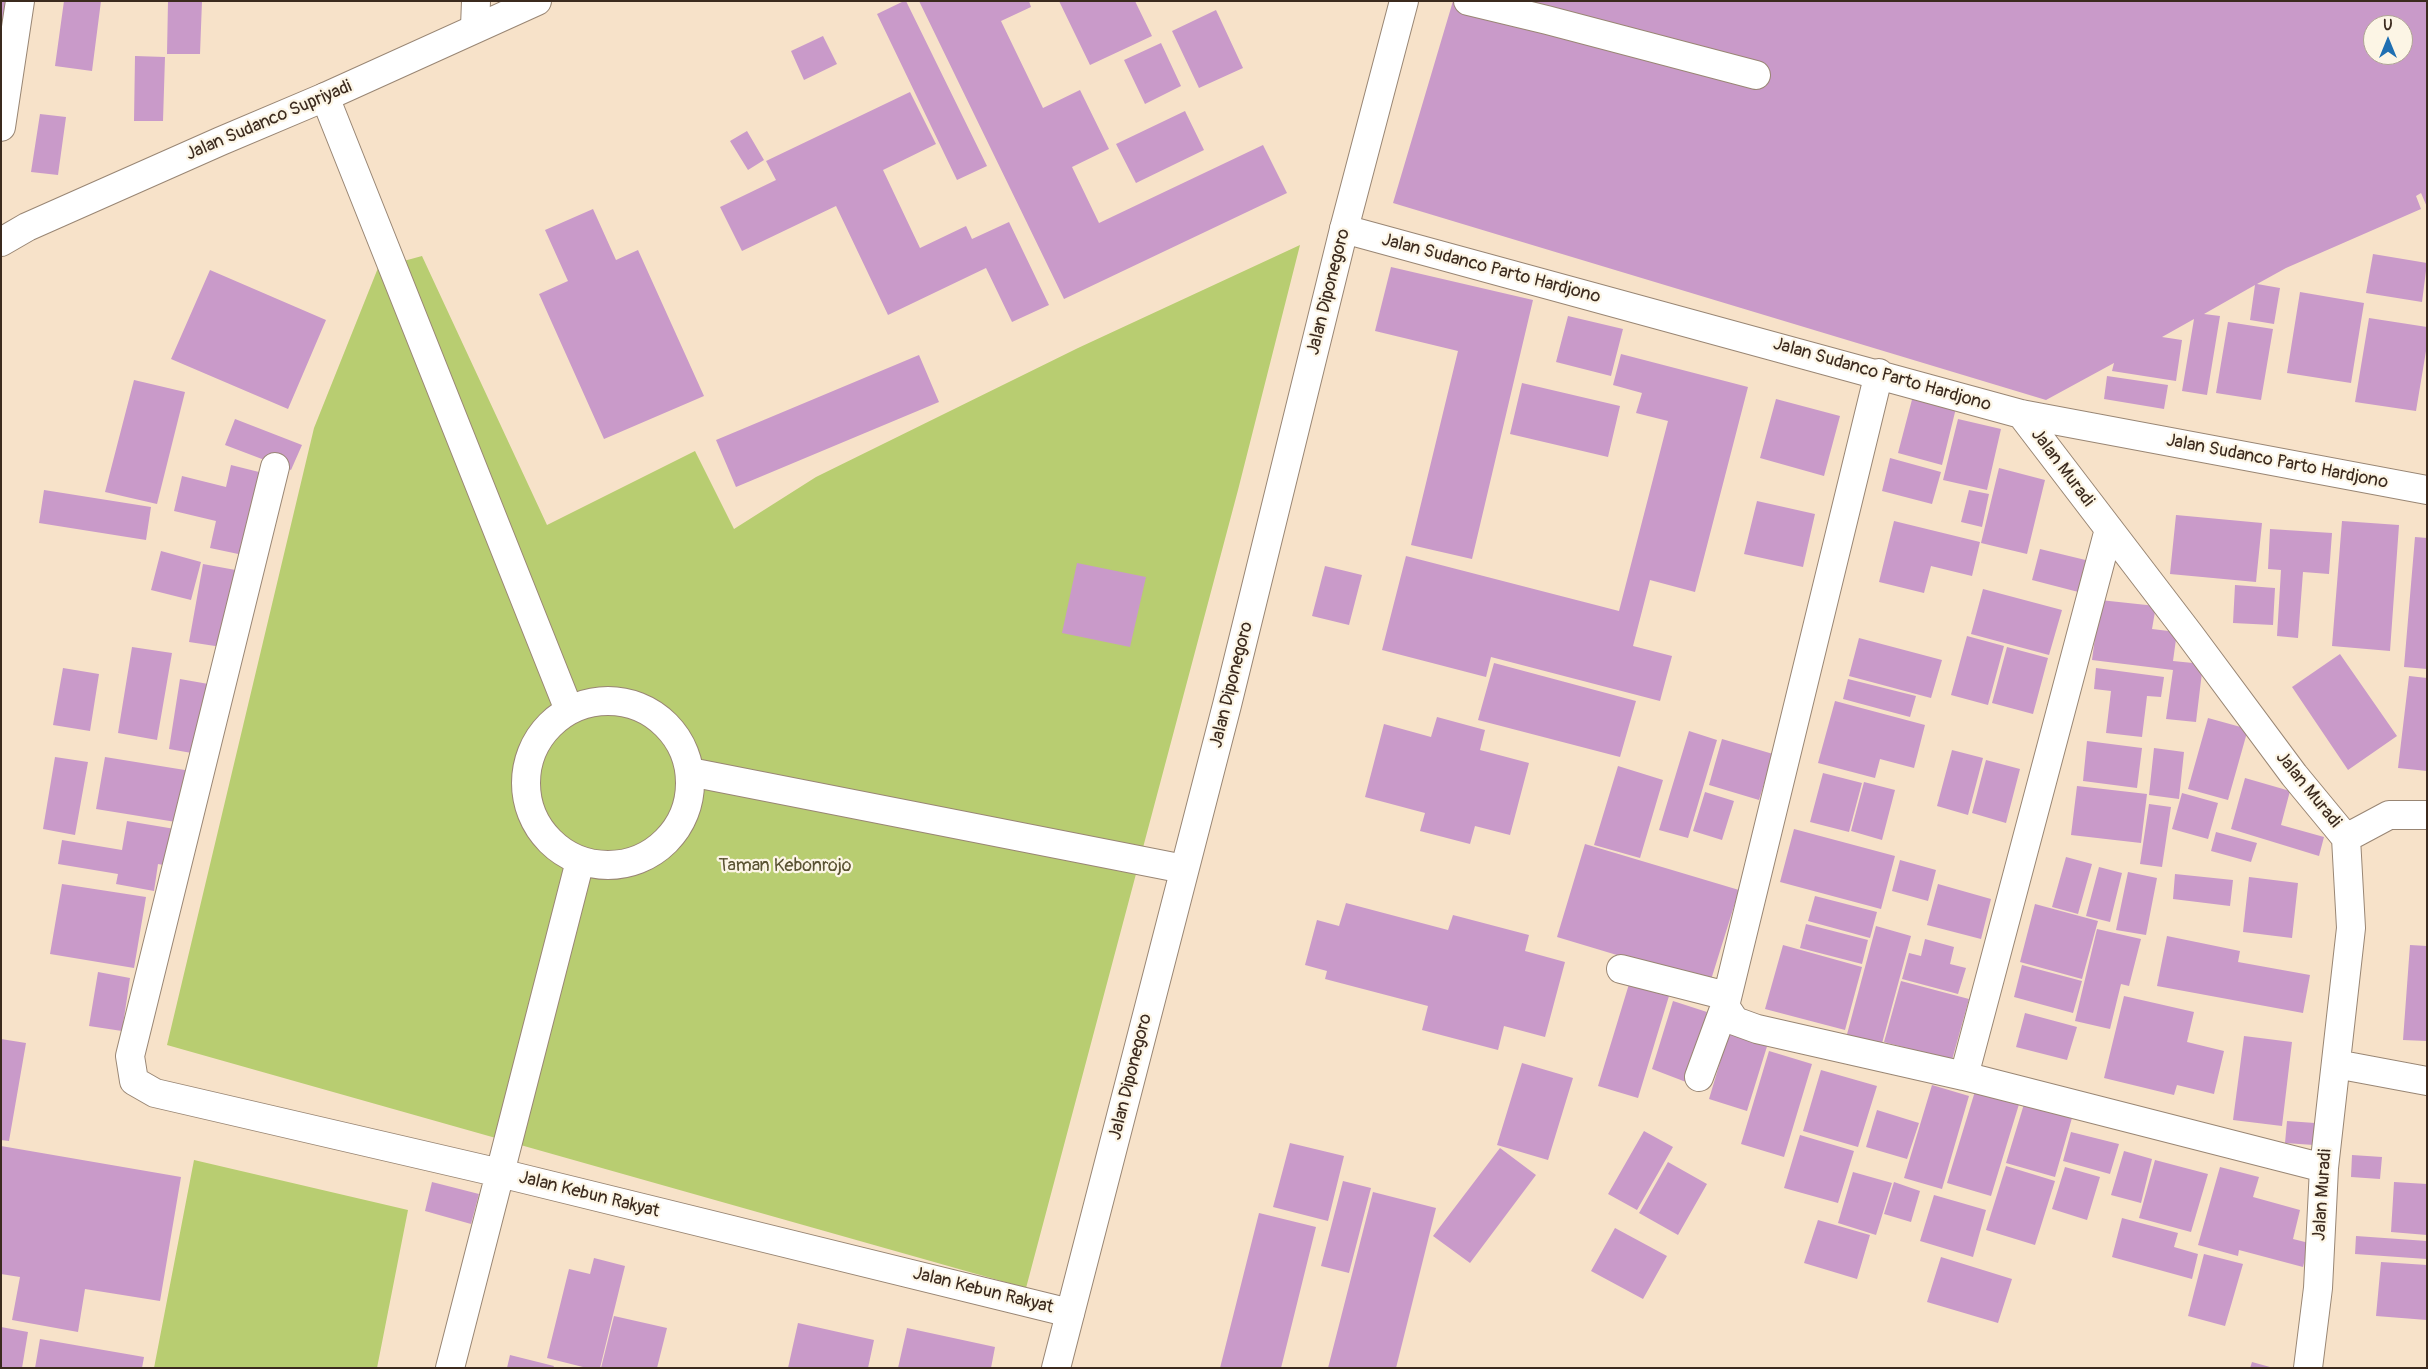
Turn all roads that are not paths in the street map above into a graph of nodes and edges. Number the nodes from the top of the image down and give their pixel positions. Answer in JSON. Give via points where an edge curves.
{"nodes":[{"id":1,"x":20,"y":1,"type":"edge"},
{"id":2,"x":537,"y":1,"type":"edge"},
{"id":3,"x":1404,"y":1,"type":"edge"},
{"id":4,"x":1468,"y":1,"type":"edge"},
{"id":5,"x":476,"y":14,"type":"edge"},
{"id":6,"x":1756,"y":75,"type":"dead end"},
{"id":7,"x":326,"y":97,"type":"junction"},
{"id":8,"x":1,"y":127,"type":"edge"},
{"id":9,"x":1344,"y":229,"type":"junction"},
{"id":10,"x":1,"y":242,"type":"edge"},
{"id":11,"x":1879,"y":373,"type":"junction"},
{"id":12,"x":2021,"y":414,"type":"junction"},
{"id":13,"x":275,"y":467,"type":"dead end"},
{"id":14,"x":2427,"y":490,"type":"edge"},
{"id":15,"x":2109,"y":530,"type":"junction"},
{"id":16,"x":569,"y":710,"type":"junction"},
{"id":17,"x":690,"y":772,"type":"junction"},
{"id":18,"x":2427,"y":816,"type":"edge"},
{"id":19,"x":2346,"y":838,"type":"junction"},
{"id":20,"x":580,"y":861,"type":"junction"},
{"id":21,"x":1184,"y":869,"type":"junction"},
{"id":22,"x":1621,"y":969,"type":"dead end"},
{"id":23,"x":1726,"y":1001,"type":"junction"},
{"id":24,"x":2336,"y":1064,"type":"junction"},
{"id":25,"x":1964,"y":1076,"type":"junction"},
{"id":26,"x":1699,"y":1077,"type":"dead end"},
{"id":27,"x":2427,"y":1081,"type":"edge"},
{"id":28,"x":2324,"y":1168,"type":"junction"},
{"id":29,"x":500,"y":1173,"type":"junction"},
{"id":30,"x":1070,"y":1313,"type":"junction"},
{"id":31,"x":450,"y":1368,"type":"edge"},
{"id":32,"x":1056,"y":1368,"type":"edge"},
{"id":33,"x":2308,"y":1368,"type":"edge"}],
"edges":[{"from":1,"to":8,"type":"street"},
{"from":2,"to":5,"type":"street","name":"Jalan Sudanco Supriyadi"},
{"from":3,"to":9,"type":"street","name":"Jalan Diponegoro"},
{"from":4,"to":6,"type":"street"},
{"from":5,"to":7,"type":"street","name":"Jalan Sudanco Supriyadi"},
{"from":7,"to":10,"type":"street","name":"Jalan Sudanco Supriyadi","via":[[221,141]]},
{"from":7,"to":16,"type":"street"},
{"from":9,"to":11,"type":"street","name":"Jalan Sudanco Parto Hardjono"},
{"from":9,"to":21,"type":"street","name":"Jalan Diponegoro"},
{"from":11,"to":12,"type":"street","name":"Jalan Sudanco Parto Hardjono"},
{"from":11,"to":23,"type":"street"},
{"from":12,"to":14,"type":"street","name":"Jalan Sudanco Parto Hardjono"},
{"from":12,"to":15,"type":"street","name":"Jalan Muradi"},
{"from":13,"to":29,"type":"street","name":"Jalan Kebun Rakyat","via":[[130,1056],[134,1080],[155,1093]]},
{"from":15,"to":19,"type":"street","name":"Jalan Muradi","via":[[2294,775]]},
{"from":15,"to":25,"type":"street"},
{"from":16,"to":17,"type":"street","via":[[596,701],[622,702],[657,717],[677,738]]},
{"from":16,"to":20,"type":"street","via":[[545,729],[527,765],[526,794],[530,813],[546,838]]},
{"from":17,"to":20,"type":"street","via":[[688,801],[678,826],[648,855],[616,865]]},
{"from":17,"to":21,"type":"street"},
{"from":18,"to":19,"type":"street","via":[[2389,815]]},
{"from":19,"to":24,"type":"street","name":"Jalan Muradi","via":[[2351,928]]},
{"from":20,"to":29,"type":"street"},
{"from":21,"to":30,"type":"street","name":"Jalan Diponegoro"},
{"from":22,"to":23,"type":"street"},
{"from":23,"to":25,"type":"street","via":[[1735,1021],[1757,1029]]},
{"from":23,"to":26,"type":"street"},
{"from":24,"to":27,"type":"street"},
{"from":24,"to":28,"type":"street","name":"Jalan Muradi"},
{"from":25,"to":28,"type":"street"},
{"from":28,"to":33,"type":"street","name":"Jalan Muradi","via":[[2318,1288]]},
{"from":29,"to":30,"type":"street","name":"Jalan Kebun Rakyat"},
{"from":29,"to":31,"type":"street"},
{"from":30,"to":32,"type":"street","name":"Jalan Diponegoro"}]}
